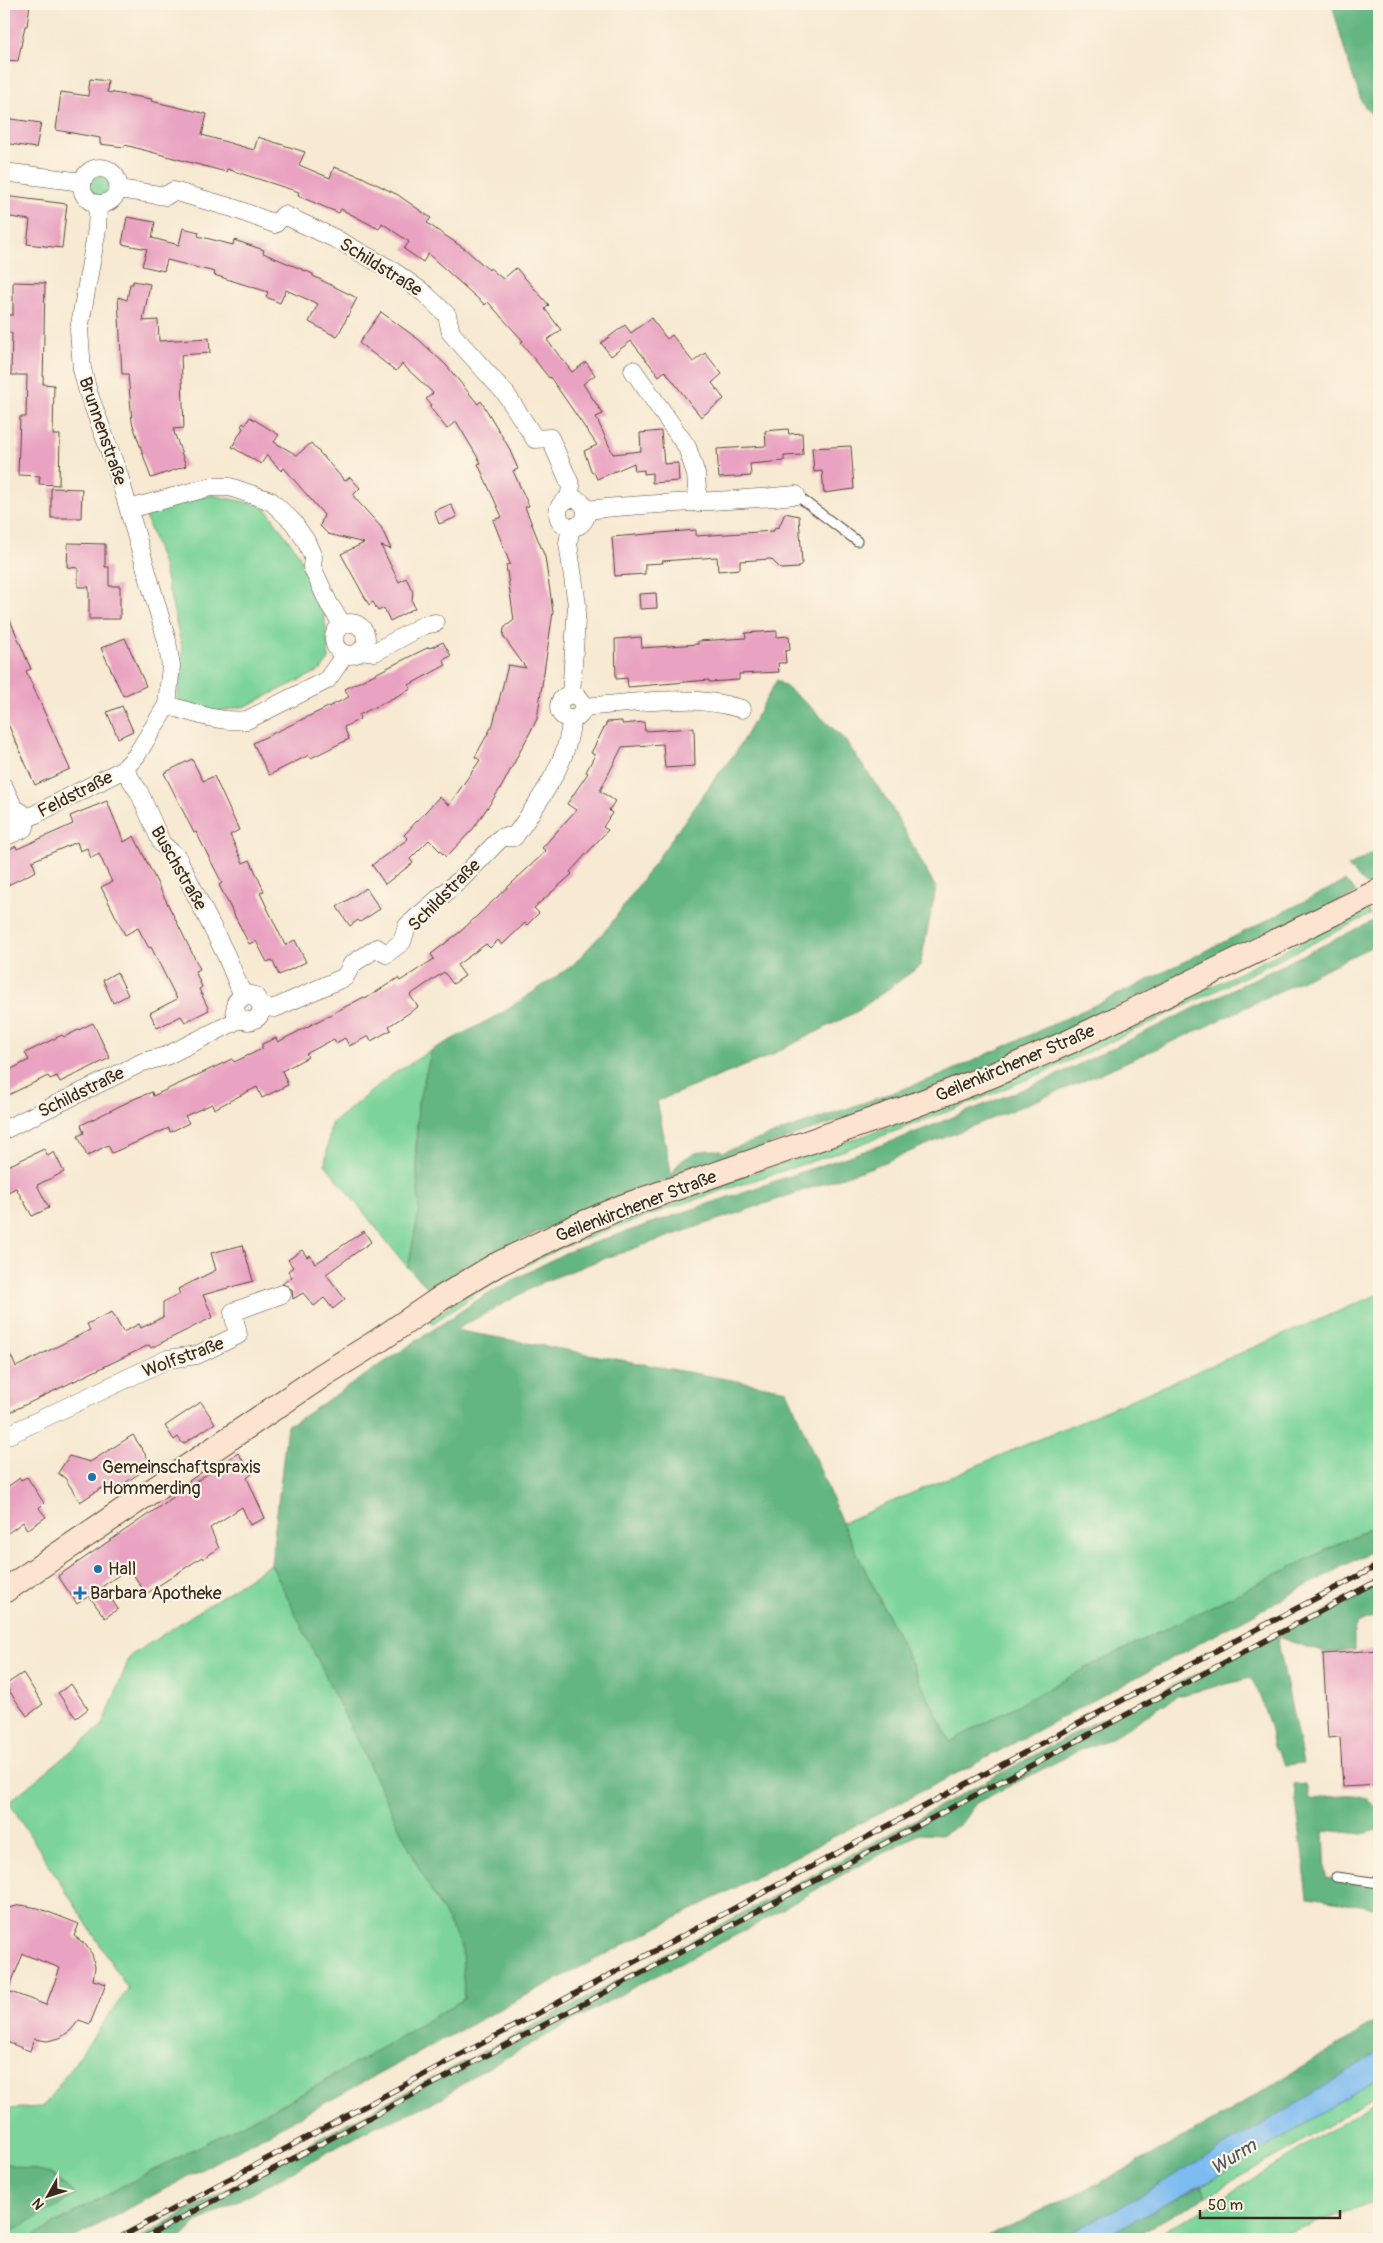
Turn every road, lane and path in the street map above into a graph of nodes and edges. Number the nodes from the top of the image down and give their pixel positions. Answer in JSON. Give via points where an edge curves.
{"nodes":[{"id":1,"x":4,"y":172,"type":"edge"},
{"id":2,"x":82,"y":182,"type":"junction"},
{"id":3,"x":118,"y":189,"type":"junction"},
{"id":4,"x":98,"y":204,"type":"junction"},
{"id":5,"x":633,"y":370,"type":"dead end"},
{"id":6,"x":796,"y":496,"type":"joint"},
{"id":7,"x":569,"y":499,"type":"junction"},
{"id":8,"x":698,"y":503,"type":"junction"},
{"id":9,"x":129,"y":509,"type":"junction"},
{"id":10,"x":586,"y":510,"type":"junction"},
{"id":11,"x":571,"y":528,"type":"junction"},
{"id":12,"x":857,"y":541,"type":"dead end"},
{"id":13,"x":435,"y":623,"type":"dead end"},
{"id":14,"x":343,"y":625,"type":"junction"},
{"id":15,"x":361,"y":650,"type":"junction"},
{"id":16,"x":343,"y":653,"type":"junction"},
{"id":17,"x":167,"y":704,"type":"junction"},
{"id":18,"x":575,"y":707,"type":"junction"},
{"id":19,"x":742,"y":709,"type":"dead end"},
{"id":20,"x":124,"y":769,"type":"junction"},
{"id":21,"x":4,"y":787,"type":"edge"},
{"id":22,"x":14,"y":826,"type":"edge"},
{"id":23,"x":1379,"y":891,"type":"edge"},
{"id":24,"x":243,"y":996,"type":"junction"},
{"id":25,"x":262,"y":1007,"type":"junction"},
{"id":26,"x":240,"y":1019,"type":"junction"},
{"id":27,"x":4,"y":1130,"type":"edge"},
{"id":28,"x":282,"y":1294,"type":"dead end"},
{"id":29,"x":4,"y":1437,"type":"edge"},
{"id":30,"x":4,"y":1591,"type":"edge"},
{"id":31,"x":1336,"y":1877,"type":"dead end"},
{"id":32,"x":1379,"y":1883,"type":"edge"}],
"edges":[{"from":1,"to":2,"type":"street"},
{"from":2,"to":3,"type":"street","via":[[90,170],[104,167],[116,176]]},
{"from":2,"to":4,"type":"street","via":[[85,197]]},
{"from":3,"to":4,"type":"street","via":[[111,201]]},
{"from":3,"to":7,"type":"street","name":"Schildstraße","via":[[166,196],[172,190],[276,224],[284,215],[390,269],[447,315],[451,333],[506,394],[535,439],[550,438],[571,486]]},
{"from":4,"to":9,"type":"street","name":"Brunnenstraße","via":[[97,230],[79,330],[82,369]]},
{"from":5,"to":8,"type":"street","via":[[686,447],[696,474]]},
{"from":6,"to":8,"type":"street"},
{"from":6,"to":12,"type":"lane"},
{"from":7,"to":10,"type":"street","via":[[580,501]]},
{"from":7,"to":11,"type":"street","via":[[559,507],[558,514],[559,520]]},
{"from":8,"to":10,"type":"street","via":[[640,504]]},
{"from":9,"to":14,"type":"street","name":"Brunnenstraße","via":[[210,487],[230,487],[271,501],[293,522],[306,541],[313,557],[312,567]]},
{"from":9,"to":17,"type":"street","name":"Brunnenstraße","via":[[167,641],[171,666]]},
{"from":10,"to":11,"type":"street","via":[[582,523]]},
{"from":11,"to":18,"type":"street","name":"Schildstraße","via":[[568,543],[577,605]]},
{"from":13,"to":15,"type":"street","via":[[417,628],[375,652]]},
{"from":14,"to":15,"type":"street","via":[[355,624],[364,632],[365,644]]},
{"from":14,"to":16,"type":"street","via":[[338,628],[334,640]]},
{"from":15,"to":16,"type":"street"},
{"from":16,"to":17,"type":"street","via":[[327,680],[248,720],[217,720]]},
{"from":17,"to":20,"type":"street","name":"Brunnenstraße","via":[[150,736]]},
{"from":18,"to":19,"type":"street","via":[[691,700]]},
{"from":18,"to":25,"type":"street","name":"Schildstraße","via":[[571,733],[547,790],[514,837],[502,837],[461,879],[407,926],[402,942],[386,954],[377,948],[352,964],[345,977],[275,1008]]},
{"from":20,"to":22,"type":"street","name":"Feldstraße"},
{"from":20,"to":24,"type":"street","name":"Buschstraße","via":[[139,792],[162,844],[177,857]]},
{"from":21,"to":22,"type":"street","name":"Feldstraße"},
{"from":23,"to":30,"type":"main road","name":"Geilenkirchener Straße","via":[[993,1075],[624,1206],[504,1261],[323,1375]]},
{"from":24,"to":25,"type":"street","via":[[255,996]]},
{"from":24,"to":26,"type":"street","via":[[235,1007]]},
{"from":25,"to":26,"type":"street","name":"Schildstraße","via":[[255,1020]]},
{"from":26,"to":27,"type":"street","name":"Schildstraße"},
{"from":28,"to":29,"type":"street","name":"Wolfstraße","via":[[233,1312],[238,1336],[197,1355],[168,1359]]},
{"from":31,"to":32,"type":"lane"}]}
